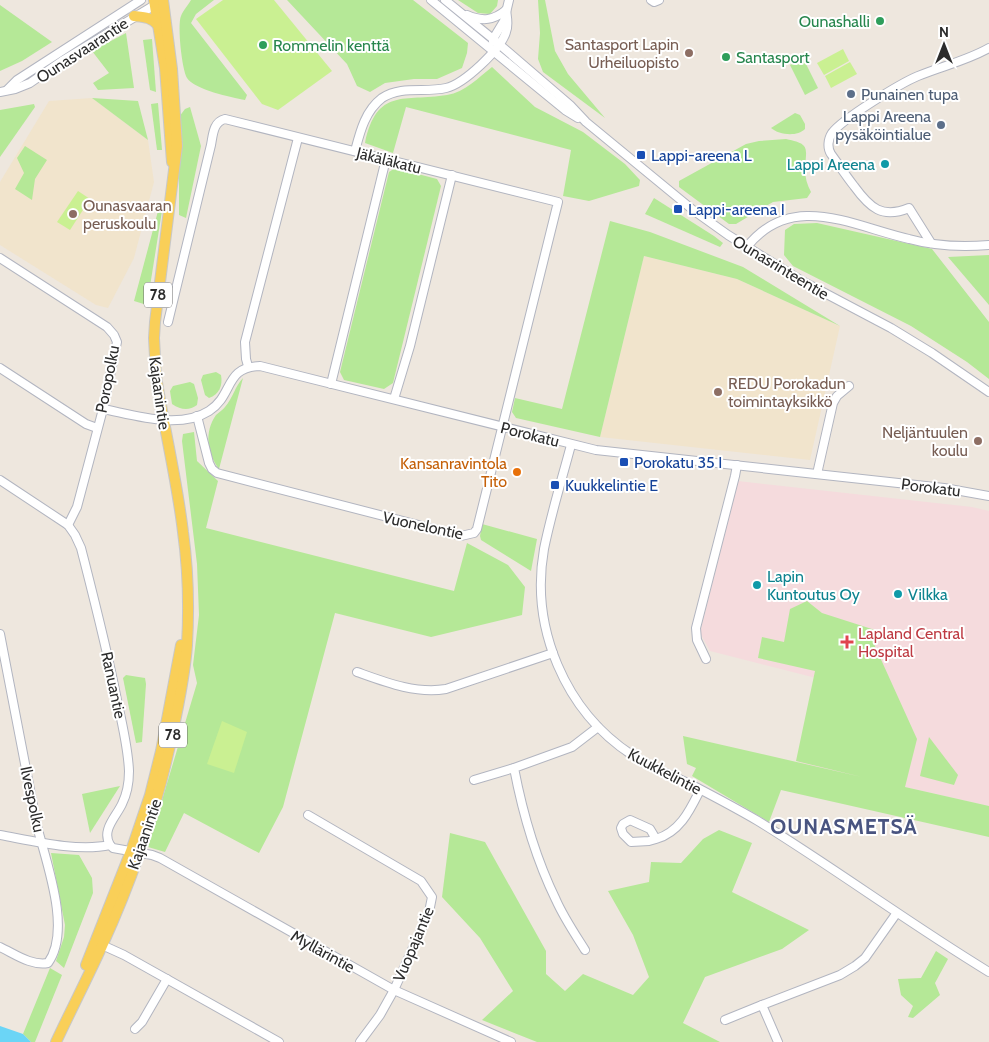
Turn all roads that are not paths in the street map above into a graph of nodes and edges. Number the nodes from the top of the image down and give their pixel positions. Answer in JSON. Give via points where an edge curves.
{"nodes":[{"id":1,"x":141,"y":0,"type":"edge"},
{"id":2,"x":431,"y":0,"type":"edge"},
{"id":3,"x":445,"y":0,"type":"edge"},
{"id":4,"x":509,"y":0,"type":"edge"},
{"id":5,"x":651,"y":0,"type":"edge"},
{"id":6,"x":659,"y":0,"type":"edge"},
{"id":7,"x":160,"y":1,"type":"edge"},
{"id":8,"x":506,"y":10,"type":"junction"},
{"id":9,"x":461,"y":13,"type":"junction"},
{"id":10,"x":134,"y":16,"type":"junction"},
{"id":11,"x":158,"y":25,"type":"junction"},
{"id":12,"x":493,"y":38,"type":"junction"},
{"id":13,"x":500,"y":46,"type":"junction"},
{"id":14,"x":989,"y":48,"type":"edge"},
{"id":15,"x":492,"y":51,"type":"junction"},
{"id":16,"x":3,"y":91,"type":"edge"},
{"id":17,"x":586,"y":122,"type":"junction"},
{"id":18,"x":298,"y":138,"type":"junction"},
{"id":19,"x":355,"y":151,"type":"junction"},
{"id":20,"x":386,"y":159,"type":"junction"},
{"id":21,"x":173,"y":171,"type":"junction"},
{"id":22,"x":452,"y":175,"type":"junction"},
{"id":23,"x":558,"y":202,"type":"joint"},
{"id":24,"x":931,"y":243,"type":"junction"},
{"id":25,"x":989,"y":245,"type":"edge"},
{"id":26,"x":746,"y":248,"type":"junction"},
{"id":27,"x":0,"y":258,"type":"edge"},
{"id":28,"x":168,"y":322,"type":"dead end"},
{"id":29,"x":248,"y":366,"type":"junction"},
{"id":30,"x":0,"y":368,"type":"edge"},
{"id":31,"x":331,"y":384,"type":"junction"},
{"id":32,"x":849,"y":386,"type":"dead end"},
{"id":33,"x":989,"y":392,"type":"edge"},
{"id":34,"x":394,"y":400,"type":"junction"},
{"id":35,"x":103,"y":408,"type":"junction"},
{"id":36,"x":197,"y":416,"type":"junction"},
{"id":37,"x":163,"y":419,"type":"junction"},
{"id":38,"x":503,"y":427,"type":"junction"},
{"id":39,"x":97,"y":428,"type":"junction"},
{"id":40,"x":571,"y":445,"type":"junction"},
{"id":41,"x":737,"y":465,"type":"junction"},
{"id":42,"x":817,"y":474,"type":"junction"},
{"id":43,"x":0,"y":480,"type":"edge"},
{"id":44,"x":988,"y":496,"type":"edge"},
{"id":45,"x":68,"y":525,"type":"junction"},
{"id":46,"x":0,"y":634,"type":"edge"},
{"id":47,"x":553,"y":653,"type":"junction"},
{"id":48,"x":706,"y":659,"type":"dead end"},
{"id":49,"x":357,"y":672,"type":"dead end"},
{"id":50,"x":598,"y":726,"type":"junction"},
{"id":51,"x":514,"y":768,"type":"junction"},
{"id":52,"x":474,"y":780,"type":"dead end"},
{"id":53,"x":700,"y":790,"type":"junction"},
{"id":54,"x":308,"y":816,"type":"dead end"},
{"id":55,"x":0,"y":835,"type":"edge"},
{"id":56,"x":656,"y":839,"type":"dead end"},
{"id":57,"x":41,"y":842,"type":"junction"},
{"id":58,"x":110,"y":845,"type":"junction"},
{"id":59,"x":135,"y":851,"type":"junction"},
{"id":60,"x":896,"y":914,"type":"junction"},
{"id":61,"x":102,"y":945,"type":"junction"},
{"id":62,"x":0,"y":946,"type":"edge"},
{"id":63,"x":585,"y":950,"type":"dead end"},
{"id":64,"x":989,"y":972,"type":"edge"},
{"id":65,"x":167,"y":980,"type":"junction"},
{"id":66,"x":394,"y":990,"type":"junction"},
{"id":67,"x":762,"y":1005,"type":"junction"},
{"id":68,"x":725,"y":1020,"type":"dead end"},
{"id":69,"x":135,"y":1030,"type":"dead end"},
{"id":70,"x":51,"y":1042,"type":"edge"},
{"id":71,"x":56,"y":1042,"type":"edge"},
{"id":72,"x":279,"y":1042,"type":"edge"},
{"id":73,"x":360,"y":1042,"type":"edge"},
{"id":74,"x":511,"y":1042,"type":"edge"},
{"id":75,"x":778,"y":1042,"type":"edge"}],
"edges":[{"from":1,"to":16,"type":"street","name":"Ounasvaarantie"},
{"from":2,"to":15,"type":"street","name":"Ounasrinteentie"},
{"from":3,"to":9,"type":"street","name":"Ounasrinteentie"},
{"from":4,"to":8,"type":"street"},
{"from":5,"to":6,"type":"street"},
{"from":7,"to":10,"type":"street","name":"Ounasvaarantie"},
{"from":7,"to":11,"type":"main road","name":"Kajaanintie","number":"78"},
{"from":7,"to":21,"type":"main road","name":"Kajaanintie","number":"78","via":[[175,106],[177,146]]},
{"from":8,"to":9,"type":"street","via":[[488,20]]},
{"from":8,"to":12,"type":"street","via":[[504,21]]},
{"from":8,"to":13,"type":"street","via":[[508,23]]},
{"from":9,"to":12,"type":"street","name":"Ounasrinteentie"},
{"from":10,"to":11,"type":"main road","via":[[154,20]]},
{"from":10,"to":16,"type":"street","name":"Ounasvaarantie","via":[[30,83]]},
{"from":11,"to":21,"type":"main road","name":"Kajaanintie","number":"78","via":[[165,68]]},
{"from":12,"to":13,"type":"street","name":"Ounasrinteentie"},
{"from":12,"to":15,"type":"street"},
{"from":13,"to":15,"type":"street"},
{"from":13,"to":17,"type":"street","name":"Ounasrinteentie"},
{"from":14,"to":24,"type":"street","via":[[911,80],[850,119],[830,138],[831,154],[865,202],[883,212],[909,208]]},
{"from":15,"to":17,"type":"street","name":"Ounasrinteentie","via":[[565,110]]},
{"from":15,"to":19,"type":"street","via":[[477,69],[456,84],[434,90],[395,92],[384,97],[363,124]]},
{"from":17,"to":26,"type":"street","name":"Ounasrinteentie","via":[[686,204]]},
{"from":18,"to":19,"type":"street","name":"Jäkäläkatu"},
{"from":18,"to":28,"type":"street","name":"Jäkäläkatu","via":[[224,119],[216,124]]},
{"from":18,"to":29,"type":"street","via":[[245,342]]},
{"from":19,"to":20,"type":"street","name":"Jäkäläkatu"},
{"from":20,"to":22,"type":"street","name":"Jäkäläkatu"},
{"from":20,"to":31,"type":"street"},
{"from":21,"to":37,"type":"main road","name":"Kajaanintie","number":"78","via":[[154,338]]},
{"from":22,"to":23,"type":"street","name":"Jäkäläkatu"},
{"from":22,"to":34,"type":"street"},
{"from":23,"to":38,"type":"street","name":"Vuonelontie"},
{"from":24,"to":25,"type":"street"},
{"from":24,"to":26,"type":"street","via":[[822,216],[801,215],[766,228]]},
{"from":26,"to":33,"type":"street","name":"Ounasrinteentie","via":[[890,328]]},
{"from":27,"to":35,"type":"street","name":"Poropolku","via":[[94,318],[114,335],[117,342]]},
{"from":29,"to":31,"type":"street","name":"Porokatu","via":[[260,366]]},
{"from":29,"to":36,"type":"street","via":[[234,376],[217,405]]},
{"from":30,"to":39,"type":"street"},
{"from":31,"to":34,"type":"street","name":"Porokatu"},
{"from":32,"to":42,"type":"street","via":[[833,403]]},
{"from":34,"to":38,"type":"street","name":"Porokatu"},
{"from":35,"to":37,"type":"street","via":[[147,419]]},
{"from":35,"to":39,"type":"street","name":"Poropolku"},
{"from":36,"to":37,"type":"street"},
{"from":36,"to":38,"type":"street","name":"Vuonelontie","via":[[209,463],[217,473],[461,536],[477,529]]},
{"from":37,"to":59,"type":"main road","name":"Kajaanintie","number":"78","via":[[184,532],[187,644],[178,708],[158,791]]},
{"from":38,"to":40,"type":"street","name":"Porokatu"},
{"from":39,"to":45,"type":"street","name":"Poropolku","via":[[77,507]]},
{"from":40,"to":41,"type":"street","name":"Porokatu"},
{"from":40,"to":47,"type":"street","name":"Kuukkelintie","via":[[542,568],[542,612]]},
{"from":41,"to":42,"type":"street","name":"Porokatu"},
{"from":41,"to":48,"type":"street","via":[[696,628],[697,640]]},
{"from":42,"to":44,"type":"street","name":"Porokatu"},
{"from":43,"to":45,"type":"street"},
{"from":45,"to":58,"type":"street","name":"Ranuantie","via":[[81,548],[95,601],[128,759],[128,787],[106,835]]},
{"from":46,"to":57,"type":"street","name":"Ilvespolku"},
{"from":47,"to":49,"type":"street","via":[[432,691],[391,684]]},
{"from":47,"to":50,"type":"street","name":"Kuukkelintie","via":[[572,693]]},
{"from":50,"to":51,"type":"street","via":[[572,747]]},
{"from":50,"to":53,"type":"street","name":"Kuukkelintie","via":[[633,756]]},
{"from":51,"to":52,"type":"street"},
{"from":51,"to":63,"type":"street","via":[[536,855],[557,902]]},
{"from":53,"to":56,"type":"street","via":[[680,825]]},
{"from":53,"to":60,"type":"street","name":"Kuukkelintie","via":[[799,847]]},
{"from":54,"to":66,"type":"street","name":"Vuopajantie","via":[[421,881],[432,897],[429,912]]},
{"from":55,"to":57,"type":"street","name":"Myllärintie"},
{"from":57,"to":58,"type":"street","name":"Myllärintie","via":[[88,847]]},
{"from":57,"to":62,"type":"street","name":"Ilvespolku","via":[[59,927],[52,957],[48,963],[42,964]]},
{"from":58,"to":59,"type":"street","name":"Myllärintie"},
{"from":59,"to":61,"type":"main road","name":"Kajaanintie","number":"78"},
{"from":59,"to":66,"type":"street","name":"Myllärintie","via":[[160,858]]},
{"from":59,"to":70,"type":"main road","name":"Kajaanintie","number":"78"},
{"from":60,"to":64,"type":"street","name":"Kuukkelintie"},
{"from":60,"to":67,"type":"street","via":[[866,958],[855,966]]},
{"from":61,"to":65,"type":"street"},
{"from":61,"to":71,"type":"main road","name":"Kajaanintie","number":"78"},
{"from":65,"to":69,"type":"street"},
{"from":65,"to":72,"type":"street"},
{"from":66,"to":73,"type":"street","name":"Vuopajantie"},
{"from":66,"to":74,"type":"street","name":"Myllärintie"},
{"from":67,"to":68,"type":"street"},
{"from":67,"to":75,"type":"street"}]}
